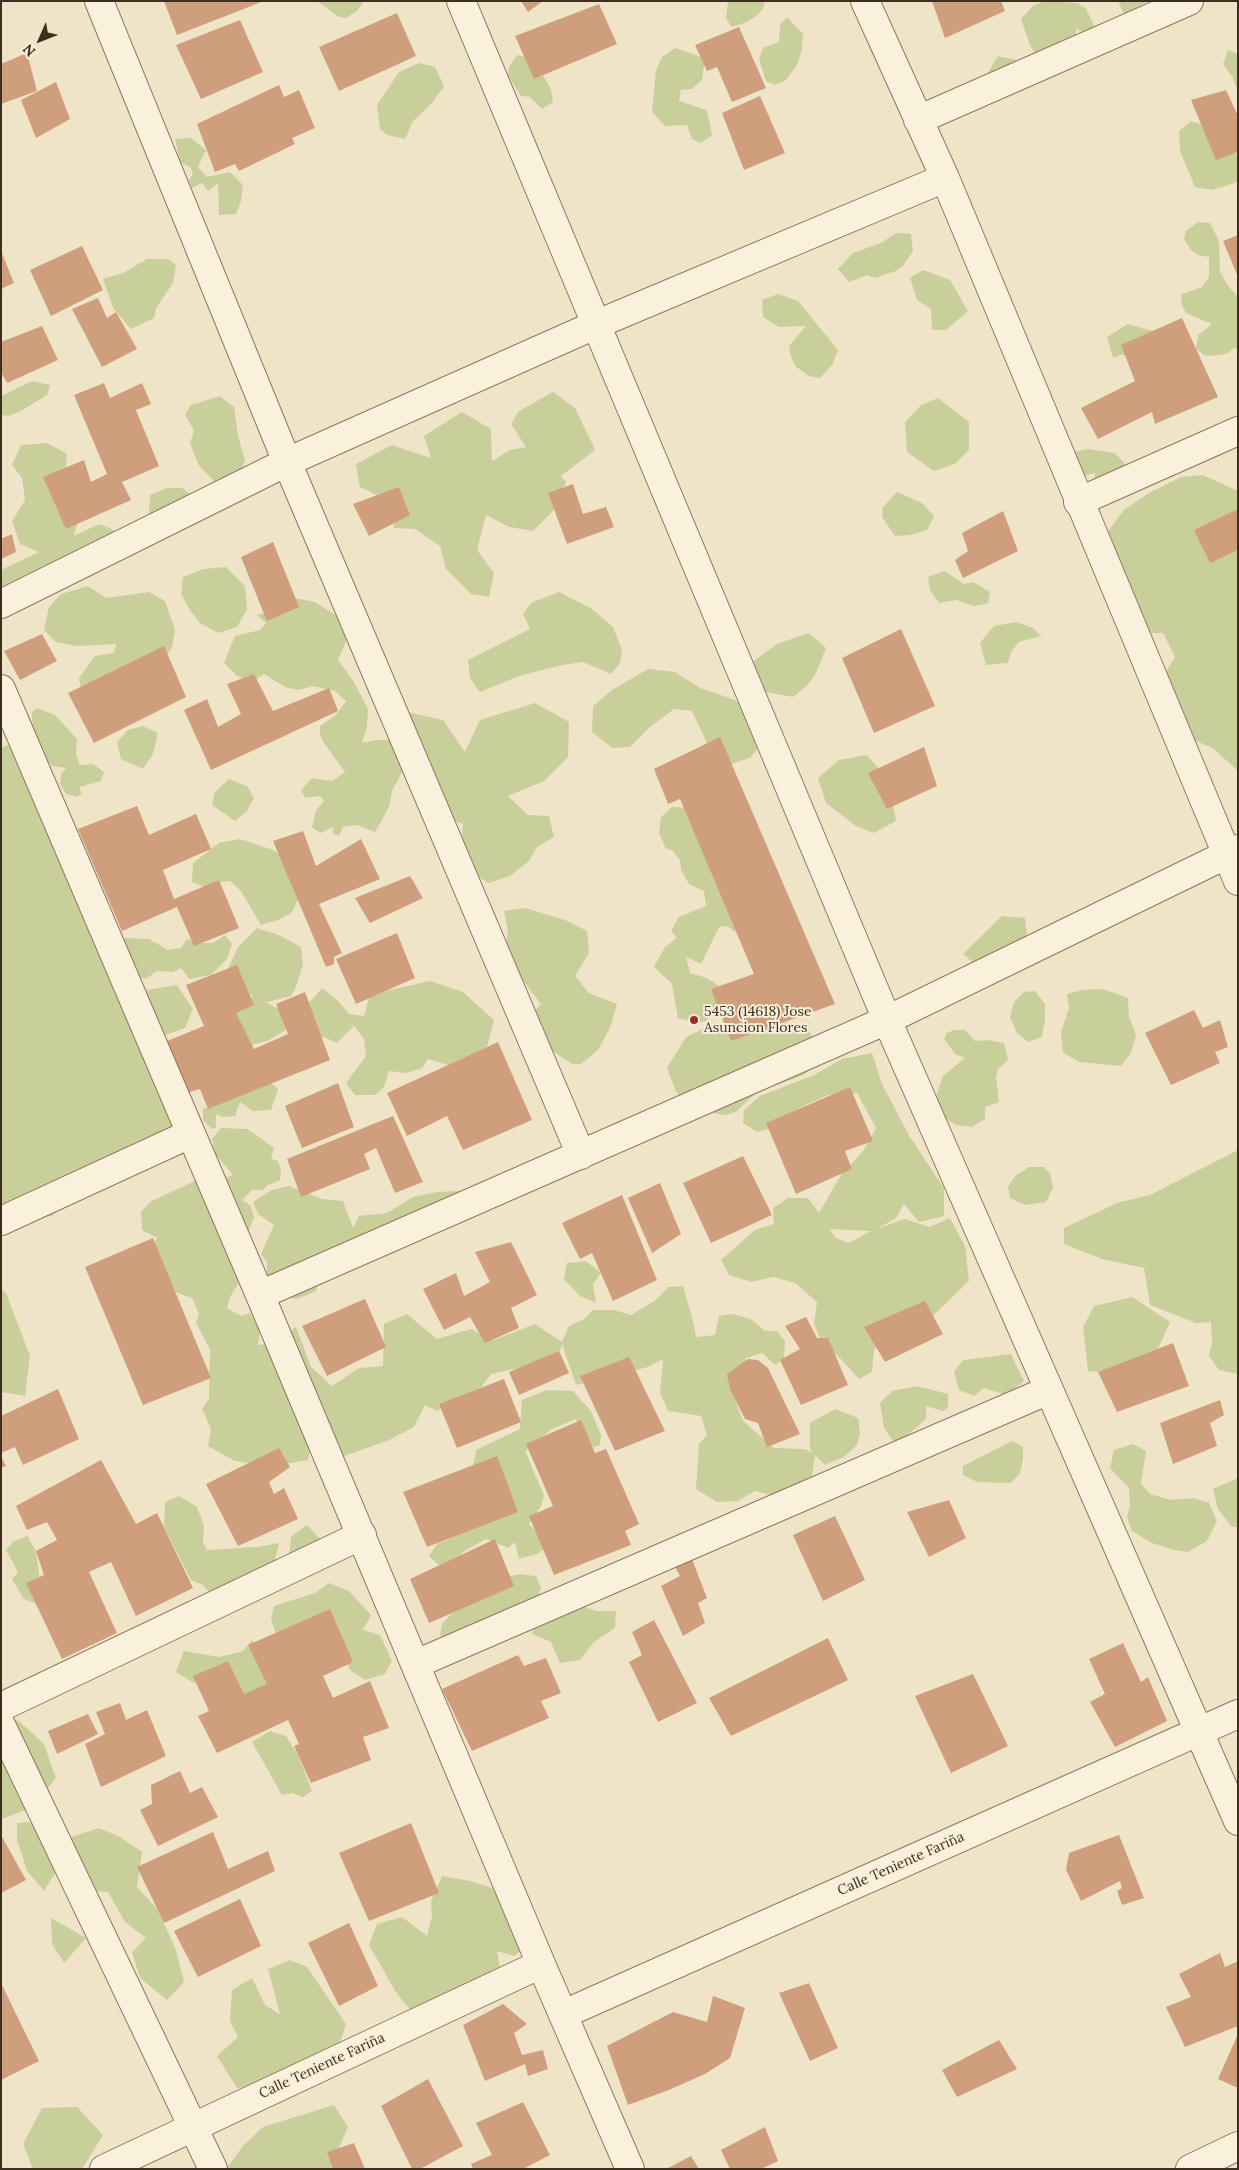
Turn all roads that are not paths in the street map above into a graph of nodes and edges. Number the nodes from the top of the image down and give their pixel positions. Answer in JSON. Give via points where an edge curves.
{"nodes":[{"id":1,"x":99,"y":1,"type":"edge"},
{"id":2,"x":461,"y":1,"type":"edge"},
{"id":3,"x":865,"y":1,"type":"edge"},
{"id":4,"x":1189,"y":1,"type":"edge"},
{"id":5,"x":918,"y":120,"type":"junction"},
{"id":6,"x":944,"y":178,"type":"junction"},
{"id":7,"x":595,"y":325,"type":"junction"},
{"id":8,"x":1238,"y":432,"type":"edge"},
{"id":9,"x":287,"y":462,"type":"junction"},
{"id":10,"x":1078,"y":502,"type":"junction"},
{"id":11,"x":1,"y":604,"type":"edge"},
{"id":12,"x":1,"y":689,"type":"edge"},
{"id":13,"x":8,"y":721,"type":"edge"},
{"id":14,"x":1232,"y":852,"type":"edge"},
{"id":15,"x":1238,"y":881,"type":"edge"},
{"id":16,"x":887,"y":1020,"type":"junction"},
{"id":17,"x":190,"y":1134,"type":"junction"},
{"id":18,"x":581,"y":1155,"type":"junction"},
{"id":19,"x":1,"y":1221,"type":"edge"},
{"id":20,"x":260,"y":1295,"type":"junction"},
{"id":21,"x":1049,"y":1390,"type":"junction"},
{"id":22,"x":362,"y":1535,"type":"junction"},
{"id":23,"x":416,"y":1664,"type":"junction"},
{"id":24,"x":1,"y":1707,"type":"edge"},
{"id":25,"x":1238,"y":1714,"type":"edge"},
{"id":26,"x":1,"y":1725,"type":"edge"},
{"id":27,"x":1198,"y":1731,"type":"junction"},
{"id":28,"x":1238,"y":1821,"type":"edge"},
{"id":29,"x":541,"y":1964,"type":"junction"},
{"id":30,"x":564,"y":2014,"type":"junction"},
{"id":31,"x":193,"y":2127,"type":"junction"},
{"id":32,"x":1238,"y":2146,"type":"edge"},
{"id":33,"x":104,"y":2169,"type":"edge"},
{"id":34,"x":213,"y":2169,"type":"edge"},
{"id":35,"x":630,"y":2169,"type":"edge"},
{"id":36,"x":1190,"y":2169,"type":"edge"}],
"edges":[{"from":1,"to":9,"type":"street"},
{"from":2,"to":7,"type":"street"},
{"from":3,"to":5,"type":"street"},
{"from":4,"to":5,"type":"street"},
{"from":5,"to":6,"type":"street"},
{"from":6,"to":7,"type":"street"},
{"from":6,"to":10,"type":"street"},
{"from":7,"to":9,"type":"street"},
{"from":7,"to":16,"type":"street"},
{"from":8,"to":10,"type":"street"},
{"from":9,"to":11,"type":"street"},
{"from":9,"to":18,"type":"street"},
{"from":10,"to":14,"type":"street"},
{"from":12,"to":13,"type":"street"},
{"from":13,"to":17,"type":"street"},
{"from":14,"to":15,"type":"street"},
{"from":14,"to":16,"type":"street"},
{"from":16,"to":18,"type":"street"},
{"from":16,"to":21,"type":"street"},
{"from":17,"to":19,"type":"street"},
{"from":17,"to":20,"type":"street"},
{"from":18,"to":20,"type":"street"},
{"from":20,"to":22,"type":"street"},
{"from":21,"to":23,"type":"street"},
{"from":21,"to":27,"type":"street"},
{"from":22,"to":23,"type":"street"},
{"from":22,"to":24,"type":"street"},
{"from":23,"to":29,"type":"street"},
{"from":25,"to":27,"type":"street","name":"Calle Teniente Fariña"},
{"from":26,"to":31,"type":"street"},
{"from":27,"to":28,"type":"street"},
{"from":27,"to":30,"type":"street","name":"Calle Teniente Fariña"},
{"from":29,"to":30,"type":"street"},
{"from":29,"to":31,"type":"street","name":"Calle Teniente Fariña"},
{"from":30,"to":35,"type":"street"},
{"from":31,"to":33,"type":"street","name":"Calle Teniente Fariña"},
{"from":31,"to":34,"type":"street"},
{"from":32,"to":36,"type":"street"}]}
